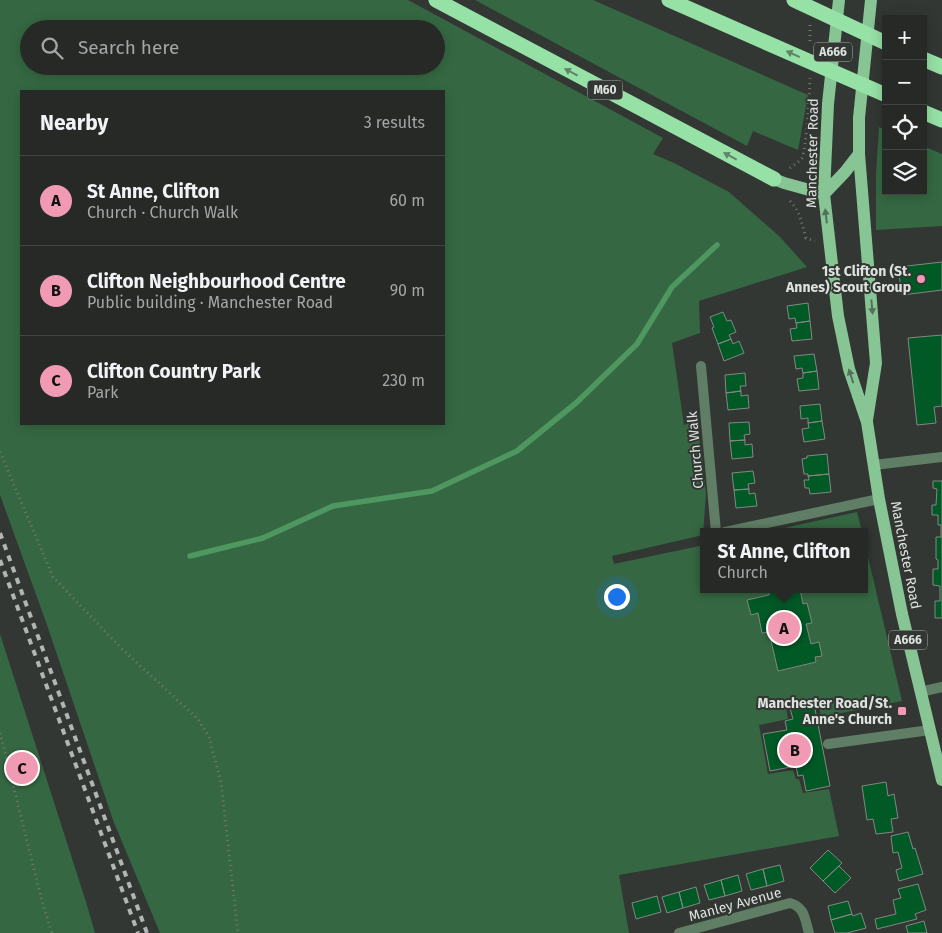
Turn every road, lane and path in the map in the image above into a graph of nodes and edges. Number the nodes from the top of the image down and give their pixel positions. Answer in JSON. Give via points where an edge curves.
{"nodes":[{"id":1,"x":436,"y":0,"type":"edge"},
{"id":2,"x":669,"y":0,"type":"edge"},
{"id":3,"x":794,"y":0,"type":"edge"},
{"id":4,"x":839,"y":0,"type":"edge"},
{"id":5,"x":871,"y":0,"type":"edge"},
{"id":6,"x":882,"y":41,"type":"edge"},
{"id":7,"x":925,"y":60,"type":"edge"},
{"id":8,"x":942,"y":67,"type":"edge"},
{"id":9,"x":882,"y":93,"type":"edge"},
{"id":10,"x":810,"y":96,"type":"dead end"},
{"id":11,"x":927,"y":114,"type":"edge"},
{"id":12,"x":942,"y":120,"type":"edge"},
{"id":13,"x":859,"y":154,"type":"junction"},
{"id":14,"x":790,"y":168,"type":"dead end"},
{"id":15,"x":774,"y":179,"type":"joint"},
{"id":16,"x":824,"y":194,"type":"junction"},
{"id":17,"x":785,"y":197,"type":"dead end"},
{"id":18,"x":830,"y":247,"type":"junction"},
{"id":19,"x":701,"y":366,"type":"dead end"},
{"id":20,"x":867,"y":422,"type":"junction"},
{"id":21,"x":0,"y":452,"type":"edge"},
{"id":22,"x":942,"y":457,"type":"edge"},
{"id":23,"x":874,"y":465,"type":"junction"},
{"id":24,"x":880,"y":499,"type":"junction"},
{"id":25,"x":716,"y":528,"type":"edge"},
{"id":26,"x":744,"y":528,"type":"edge"},
{"id":27,"x":942,"y":687,"type":"edge"},
{"id":28,"x":920,"y":692,"type":"junction"},
{"id":29,"x":930,"y":730,"type":"junction"},
{"id":30,"x":0,"y":733,"type":"edge"},
{"id":31,"x":828,"y":744,"type":"dead end"},
{"id":32,"x":942,"y":780,"type":"edge"},
{"id":33,"x":52,"y":933,"type":"edge"},
{"id":34,"x":238,"y":933,"type":"edge"},
{"id":35,"x":679,"y":933,"type":"edge"},
{"id":36,"x":809,"y":933,"type":"edge"}],
"edges":[{"from":15,"to":1,"type":"highway","number":"M60","one_way":true},
{"from":9,"to":2,"type":"highway","one_way":true},
{"from":3,"to":6,"type":"highway"},
{"from":4,"to":16,"type":"main road","name":"Manchester Road","number":"A666","via":[[828,104]]},
{"from":5,"to":13,"type":"main road","name":"Manchester Road","number":"A666","via":[[859,118]]},
{"from":7,"to":8,"type":"highway"},
{"from":10,"to":14,"type":"path","via":[[803,157]]},
{"from":11,"to":12,"type":"highway"},
{"from":13,"to":16,"type":"main road"},
{"from":13,"to":20,"type":"main road","name":"Manchester Road","number":"A666","one_way":true,"via":[[876,363]]},
{"from":15,"to":16,"type":"main road"},
{"from":18,"to":16,"type":"main road","name":"Manchester Road","number":"A666","one_way":true},
{"from":17,"to":18,"type":"path","via":[[795,206],[806,238]]},
{"from":20,"to":18,"type":"main road","name":"Manchester Road","number":"A666","one_way":true,"via":[[849,369],[838,316]]},
{"from":19,"to":25,"type":"street","name":"Church Walk"},
{"from":20,"to":23,"type":"main road","name":"Manchester Road","number":"A666"},
{"from":21,"to":34,"type":"path","via":[[53,577],[122,649],[198,719],[209,737],[221,782]]},
{"from":22,"to":23,"type":"street"},
{"from":23,"to":24,"type":"main road","name":"Manchester Road","number":"A666"},
{"from":24,"to":26,"type":"street"},
{"from":24,"to":28,"type":"main road","name":"Manchester Road","number":"A666"},
{"from":27,"to":28,"type":"street"},
{"from":28,"to":29,"type":"main road","name":"Manchester Road","number":"A666"},
{"from":29,"to":31,"type":"street"},
{"from":29,"to":32,"type":"main road","name":"Manchester Road","number":"A666"},
{"from":30,"to":33,"type":"path"},
{"from":35,"to":36,"type":"street","name":"Manley Avenue","via":[[790,903],[803,910]]}]}
